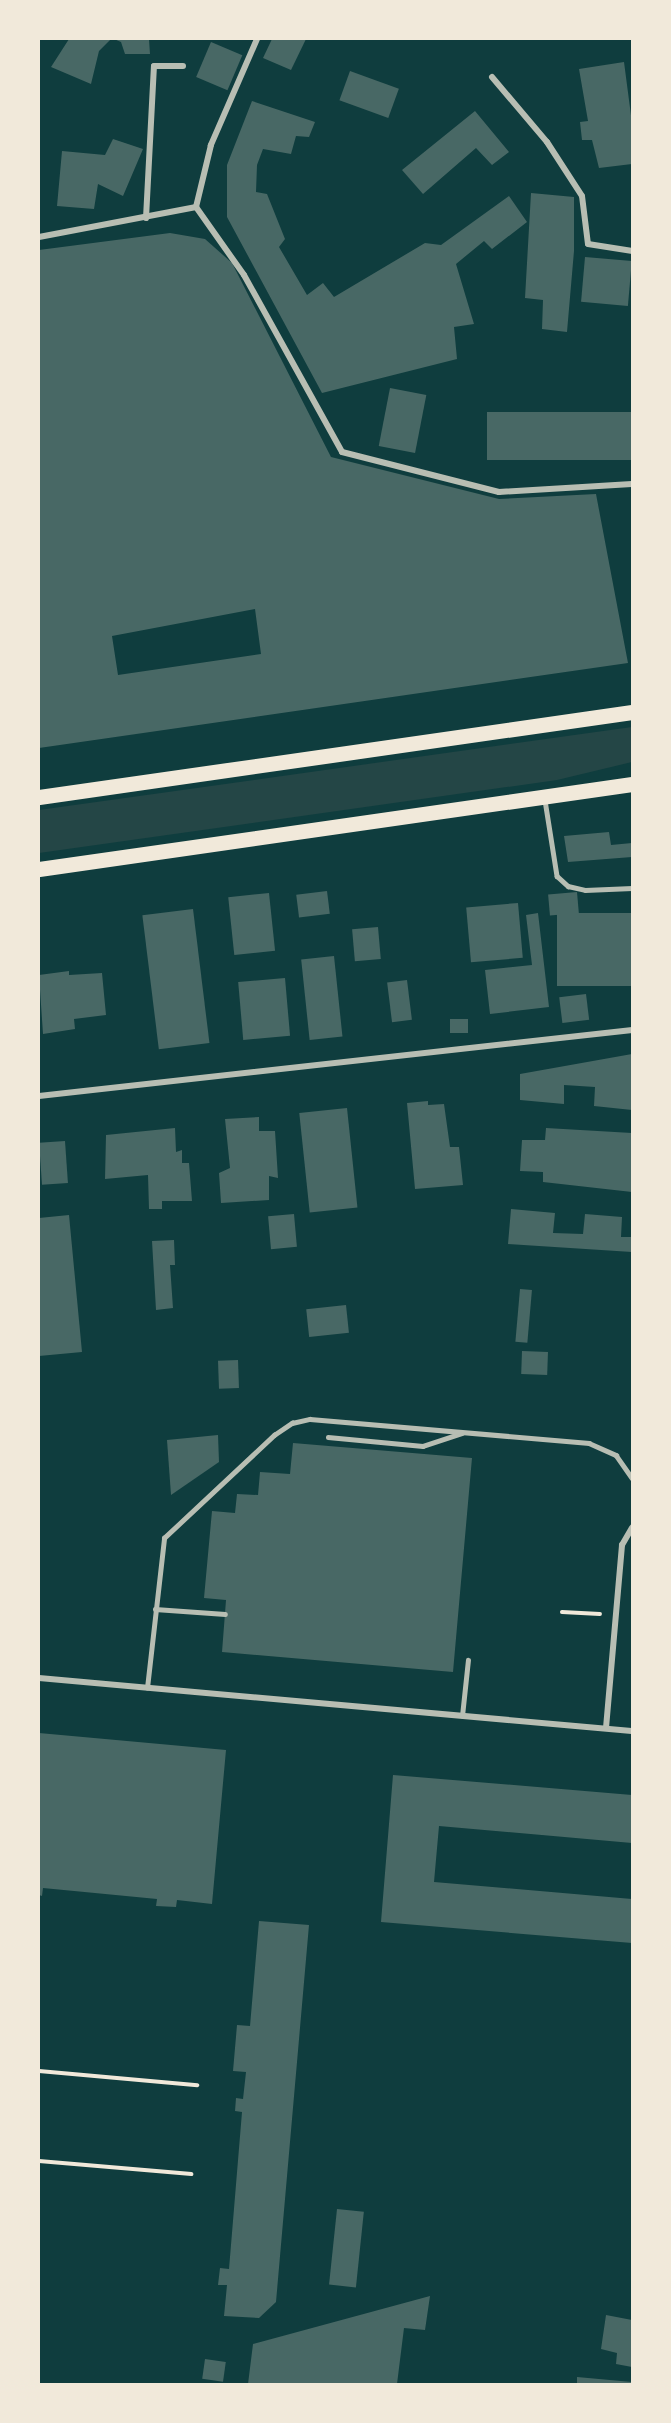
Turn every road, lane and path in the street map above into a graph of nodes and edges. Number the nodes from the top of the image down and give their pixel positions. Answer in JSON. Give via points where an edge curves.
{"nodes":[{"id":1,"x":257,"y":39,"type":"edge"},
{"id":2,"x":183,"y":66,"type":"dead end"},
{"id":3,"x":492,"y":77,"type":"dead end"},
{"id":4,"x":196,"y":207,"type":"junction"},
{"id":5,"x":147,"y":218,"type":"junction"},
{"id":6,"x":39,"y":237,"type":"edge"},
{"id":7,"x":632,"y":251,"type":"edge"},
{"id":8,"x":632,"y":484,"type":"edge"},
{"id":9,"x":632,"y":712,"type":"edge"},
{"id":10,"x":632,"y":784,"type":"edge"},
{"id":11,"x":39,"y":797,"type":"edge"},
{"id":12,"x":544,"y":797,"type":"junction"},
{"id":13,"x":39,"y":869,"type":"edge"},
{"id":14,"x":632,"y":888,"type":"edge"},
{"id":15,"x":632,"y":1030,"type":"edge"},
{"id":16,"x":39,"y":1096,"type":"edge"},
{"id":17,"x":465,"y":1432,"type":"junction"},
{"id":18,"x":327,"y":1437,"type":"dead end"},
{"id":19,"x":632,"y":1478,"type":"edge"},
{"id":20,"x":632,"y":1528,"type":"edge"},
{"id":21,"x":155,"y":1609,"type":"junction"},
{"id":22,"x":562,"y":1612,"type":"dead end"},
{"id":23,"x":225,"y":1614,"type":"dead end"},
{"id":24,"x":616,"y":1615,"type":"junction"},
{"id":25,"x":468,"y":1660,"type":"dead end"},
{"id":26,"x":39,"y":1678,"type":"edge"},
{"id":27,"x":147,"y":1688,"type":"junction"},
{"id":28,"x":462,"y":1716,"type":"junction"},
{"id":29,"x":606,"y":1728,"type":"junction"},
{"id":30,"x":632,"y":1731,"type":"edge"},
{"id":31,"x":39,"y":2071,"type":"edge"},
{"id":32,"x":197,"y":2085,"type":"dead end"},
{"id":33,"x":39,"y":2161,"type":"edge"},
{"id":34,"x":191,"y":2174,"type":"dead end"}],
"edges":[{"from":1,"to":4,"type":"street","via":[[211,145]]},
{"from":2,"to":5,"type":"street","via":[[154,66]]},
{"from":3,"to":7,"type":"street","via":[[547,142],[582,196],[588,244]]},
{"from":4,"to":5,"type":"street"},
{"from":4,"to":8,"type":"street","via":[[226,249],[342,452],[499,492]]},
{"from":5,"to":6,"type":"street"},
{"from":9,"to":11,"type":"main road"},
{"from":10,"to":12,"type":"main road"},
{"from":12,"to":13,"type":"main road"},
{"from":12,"to":14,"type":"lane","via":[[557,876],[568,886],[585,890]]},
{"from":15,"to":16,"type":"street"},
{"from":17,"to":18,"type":"lane","via":[[423,1446]]},
{"from":17,"to":19,"type":"lane","via":[[597,1445],[616,1455]]},
{"from":17,"to":21,"type":"lane","via":[[310,1419],[292,1423],[274,1435],[164,1538]]},
{"from":20,"to":24,"type":"street","via":[[622,1545]]},
{"from":21,"to":23,"type":"lane"},
{"from":21,"to":27,"type":"lane"},
{"from":22,"to":24,"type":"path"},
{"from":24,"to":29,"type":"street"},
{"from":25,"to":28,"type":"lane"},
{"from":26,"to":27,"type":"street"},
{"from":27,"to":28,"type":"street"},
{"from":28,"to":29,"type":"street"},
{"from":29,"to":30,"type":"street"},
{"from":31,"to":32,"type":"path"},
{"from":33,"to":34,"type":"path"}]}
